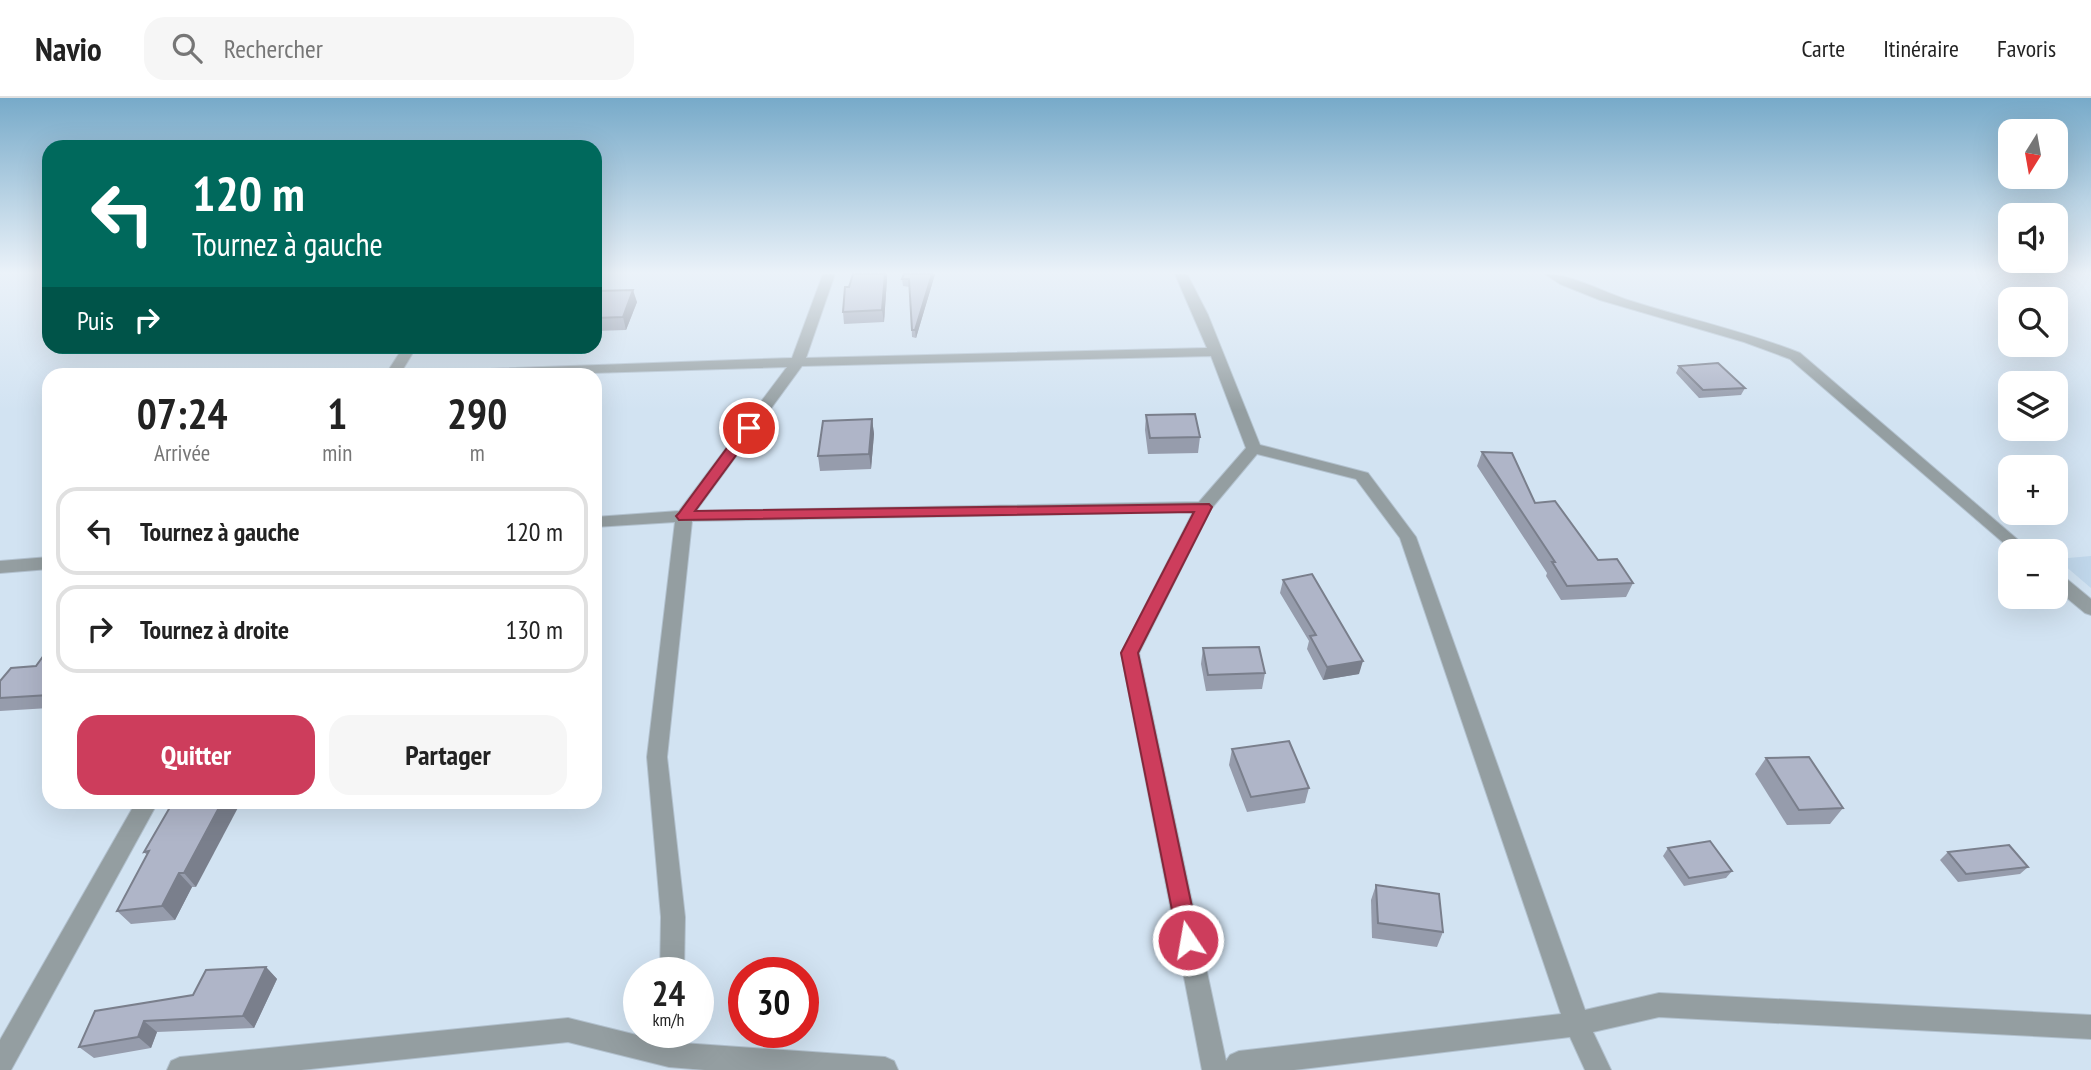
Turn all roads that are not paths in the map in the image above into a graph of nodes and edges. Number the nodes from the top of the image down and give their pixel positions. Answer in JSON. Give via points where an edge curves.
{"nodes":[{"id":1,"x":813,"y":319,"type":"edge"},
{"id":2,"x":1203,"y":319,"type":"edge"},
{"id":3,"x":1679,"y":319,"type":"edge"},
{"id":4,"x":1215,"y":352,"type":"junction"},
{"id":5,"x":798,"y":362,"type":"junction"},
{"id":6,"x":602,"y":369,"type":"edge"},
{"id":7,"x":1254,"y":448,"type":"junction"},
{"id":8,"x":1204,"y":507,"type":"junction"},
{"id":9,"x":684,"y":516,"type":"junction"},
{"id":10,"x":602,"y":522,"type":"edge"},
{"id":11,"x":2009,"y":539,"type":"edge"},
{"id":12,"x":42,"y":564,"type":"edge"},
{"id":13,"x":0,"y":567,"type":"edge"},
{"id":14,"x":2068,"y":589,"type":"edge"},
{"id":15,"x":2091,"y":609,"type":"edge"},
{"id":16,"x":142,"y":809,"type":"edge"},
{"id":17,"x":672,"y":957,"type":"edge"},
{"id":18,"x":1577,"y":1024,"type":"junction"},
{"id":19,"x":2091,"y":1027,"type":"edge"},
{"id":20,"x":623,"y":1038,"type":"edge"},
{"id":21,"x":703,"y":1048,"type":"edge"},
{"id":22,"x":0,"y":1065,"type":"edge"},
{"id":23,"x":180,"y":1070,"type":"edge"},
{"id":24,"x":885,"y":1070,"type":"edge"},
{"id":25,"x":1215,"y":1070,"type":"edge"},
{"id":26,"x":1236,"y":1070,"type":"edge"},
{"id":27,"x":1598,"y":1070,"type":"edge"}],
"edges":[{"from":1,"to":5,"type":"street"},
{"from":2,"to":4,"type":"street"},
{"from":3,"to":11,"type":"street","via":[[1795,356]]},
{"from":4,"to":5,"type":"street"},
{"from":4,"to":7,"type":"street"},
{"from":5,"to":6,"type":"street"},
{"from":5,"to":9,"type":"street"},
{"from":7,"to":8,"type":"street"},
{"from":7,"to":18,"type":"street","via":[[1362,476],[1408,537]]},
{"from":8,"to":9,"type":"street"},
{"from":8,"to":25,"type":"street","via":[[1130,653]]},
{"from":9,"to":10,"type":"street"},
{"from":9,"to":17,"type":"street","via":[[657,757],[673,917]]},
{"from":12,"to":13,"type":"street"},
{"from":14,"to":15,"type":"street"},
{"from":16,"to":22,"type":"street"},
{"from":18,"to":19,"type":"street","via":[[1659,1005]]},
{"from":18,"to":26,"type":"street","via":[[1239,1064]]},
{"from":18,"to":27,"type":"street"},
{"from":20,"to":23,"type":"street","via":[[568,1030]]},
{"from":21,"to":24,"type":"street"}]}
